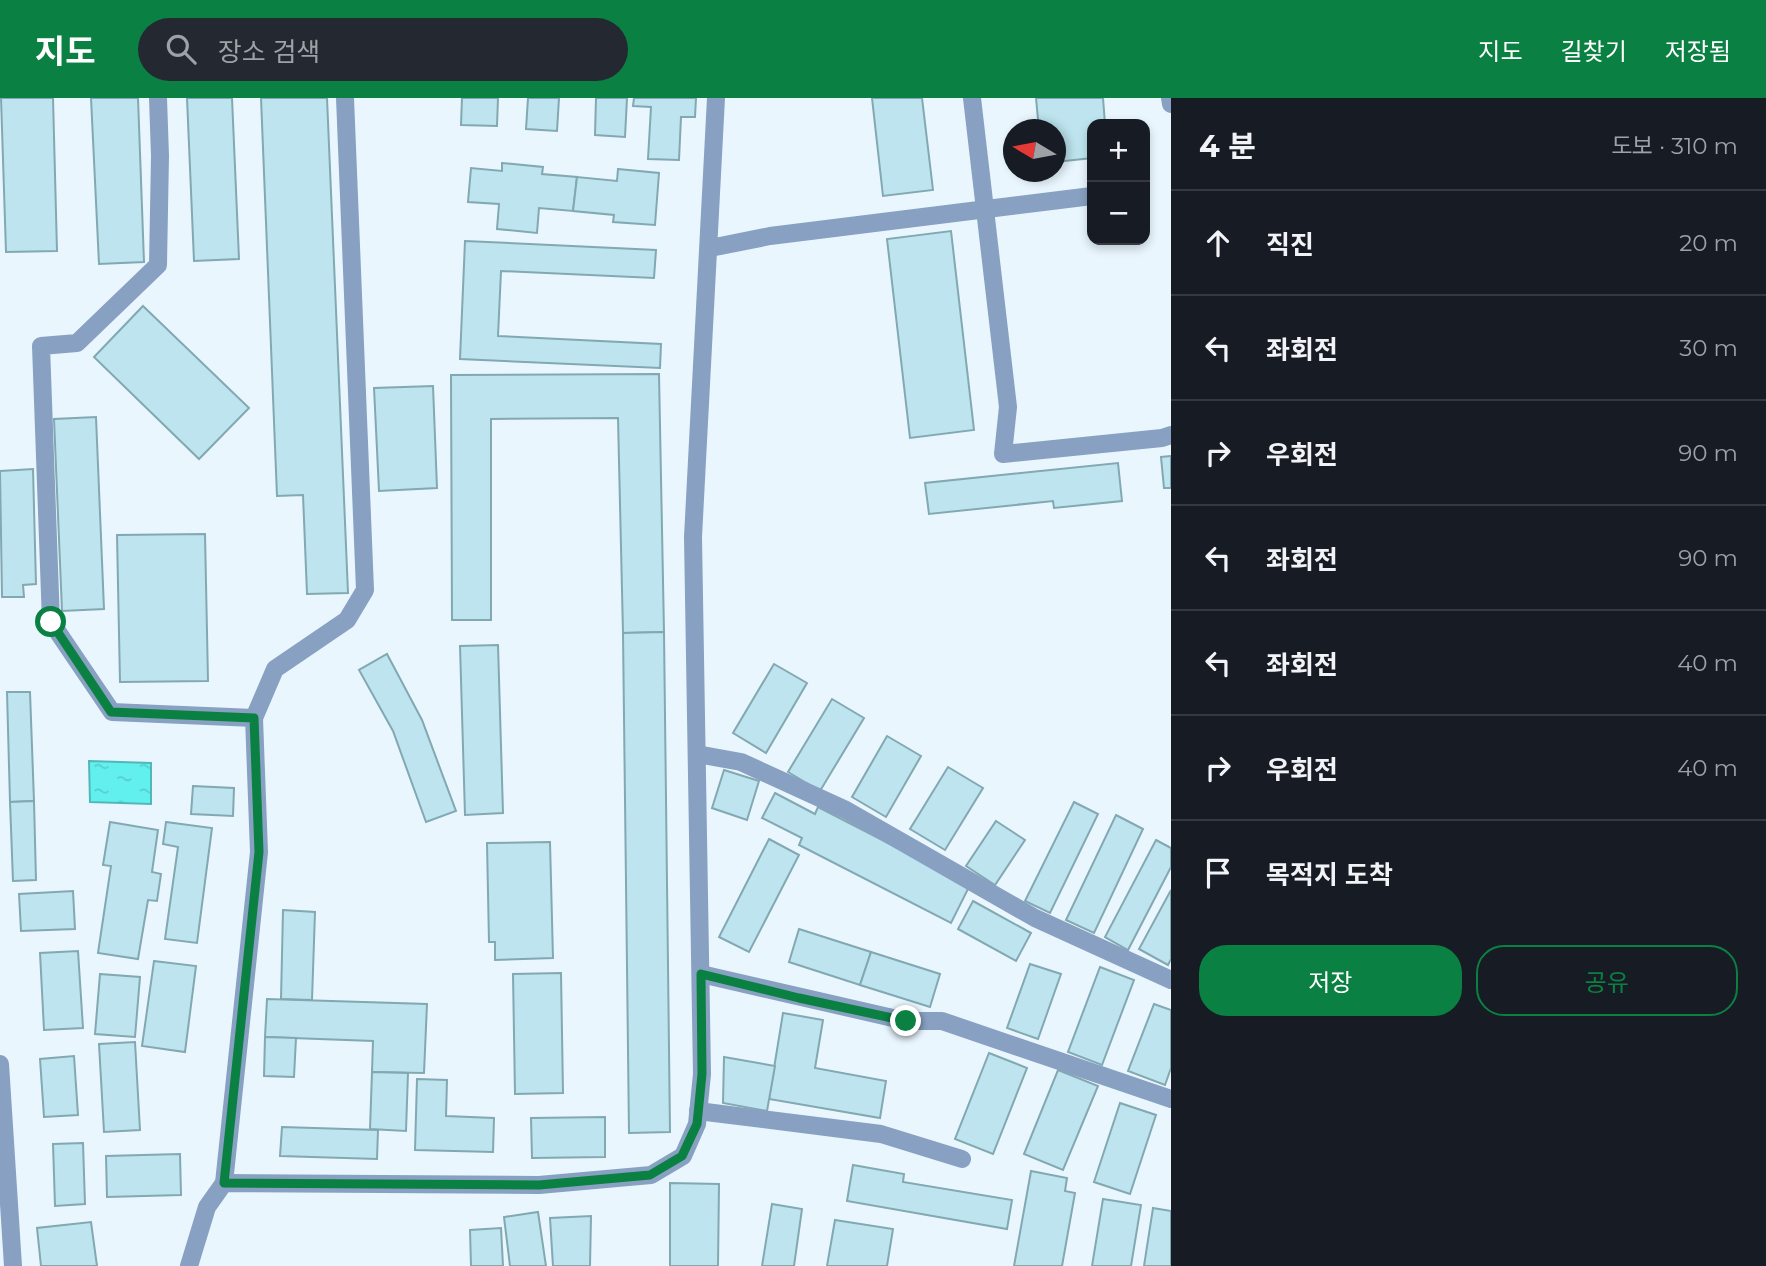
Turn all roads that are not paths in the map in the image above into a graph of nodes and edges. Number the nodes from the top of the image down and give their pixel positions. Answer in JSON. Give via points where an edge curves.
{"nodes":[{"id":1,"x":158,"y":98,"type":"edge"},
{"id":2,"x":345,"y":98,"type":"edge"},
{"id":3,"x":716,"y":98,"type":"edge"},
{"id":4,"x":972,"y":98,"type":"edge"},
{"id":5,"x":1170,"y":98,"type":"edge"},
{"id":6,"x":1171,"y":104,"type":"edge"},
{"id":7,"x":1087,"y":197,"type":"edge"},
{"id":8,"x":985,"y":209,"type":"junction"},
{"id":9,"x":710,"y":248,"type":"junction"},
{"id":10,"x":1171,"y":435,"type":"edge"},
{"id":11,"x":254,"y":718,"type":"junction"},
{"id":12,"x":697,"y":754,"type":"junction"},
{"id":13,"x":701,"y":974,"type":"junction"},
{"id":14,"x":1171,"y":980,"type":"edge"},
{"id":15,"x":0,"y":1064,"type":"edge"},
{"id":16,"x":1171,"y":1099,"type":"edge"},
{"id":17,"x":698,"y":1111,"type":"junction"},
{"id":18,"x":962,"y":1159,"type":"dead end"},
{"id":19,"x":224,"y":1183,"type":"junction"},
{"id":20,"x":13,"y":1266,"type":"edge"},
{"id":21,"x":189,"y":1266,"type":"edge"}],
"edges":[{"from":1,"to":11,"type":"street","via":[[158,265],[77,344],[41,346],[51,622],[111,712]]},
{"from":2,"to":11,"type":"street","via":[[365,590],[347,620],[275,669]]},
{"from":3,"to":9,"type":"street"},
{"from":4,"to":8,"type":"street"},
{"from":5,"to":6,"type":"street"},
{"from":7,"to":8,"type":"street"},
{"from":8,"to":9,"type":"street","via":[[769,236]]},
{"from":8,"to":10,"type":"street","via":[[1008,407],[1003,454]]},
{"from":9,"to":12,"type":"street","via":[[693,537]]},
{"from":11,"to":19,"type":"street","via":[[259,852]]},
{"from":12,"to":13,"type":"street"},
{"from":12,"to":14,"type":"street","via":[[741,762],[846,810],[1035,918]]},
{"from":13,"to":16,"type":"street","via":[[906,1021],[942,1021]]},
{"from":13,"to":17,"type":"street"},
{"from":15,"to":20,"type":"street"},
{"from":17,"to":18,"type":"street","via":[[881,1134]]},
{"from":17,"to":19,"type":"street","via":[[682,1156],[650,1175],[539,1185]]},
{"from":19,"to":21,"type":"street","via":[[207,1208]]}]}
